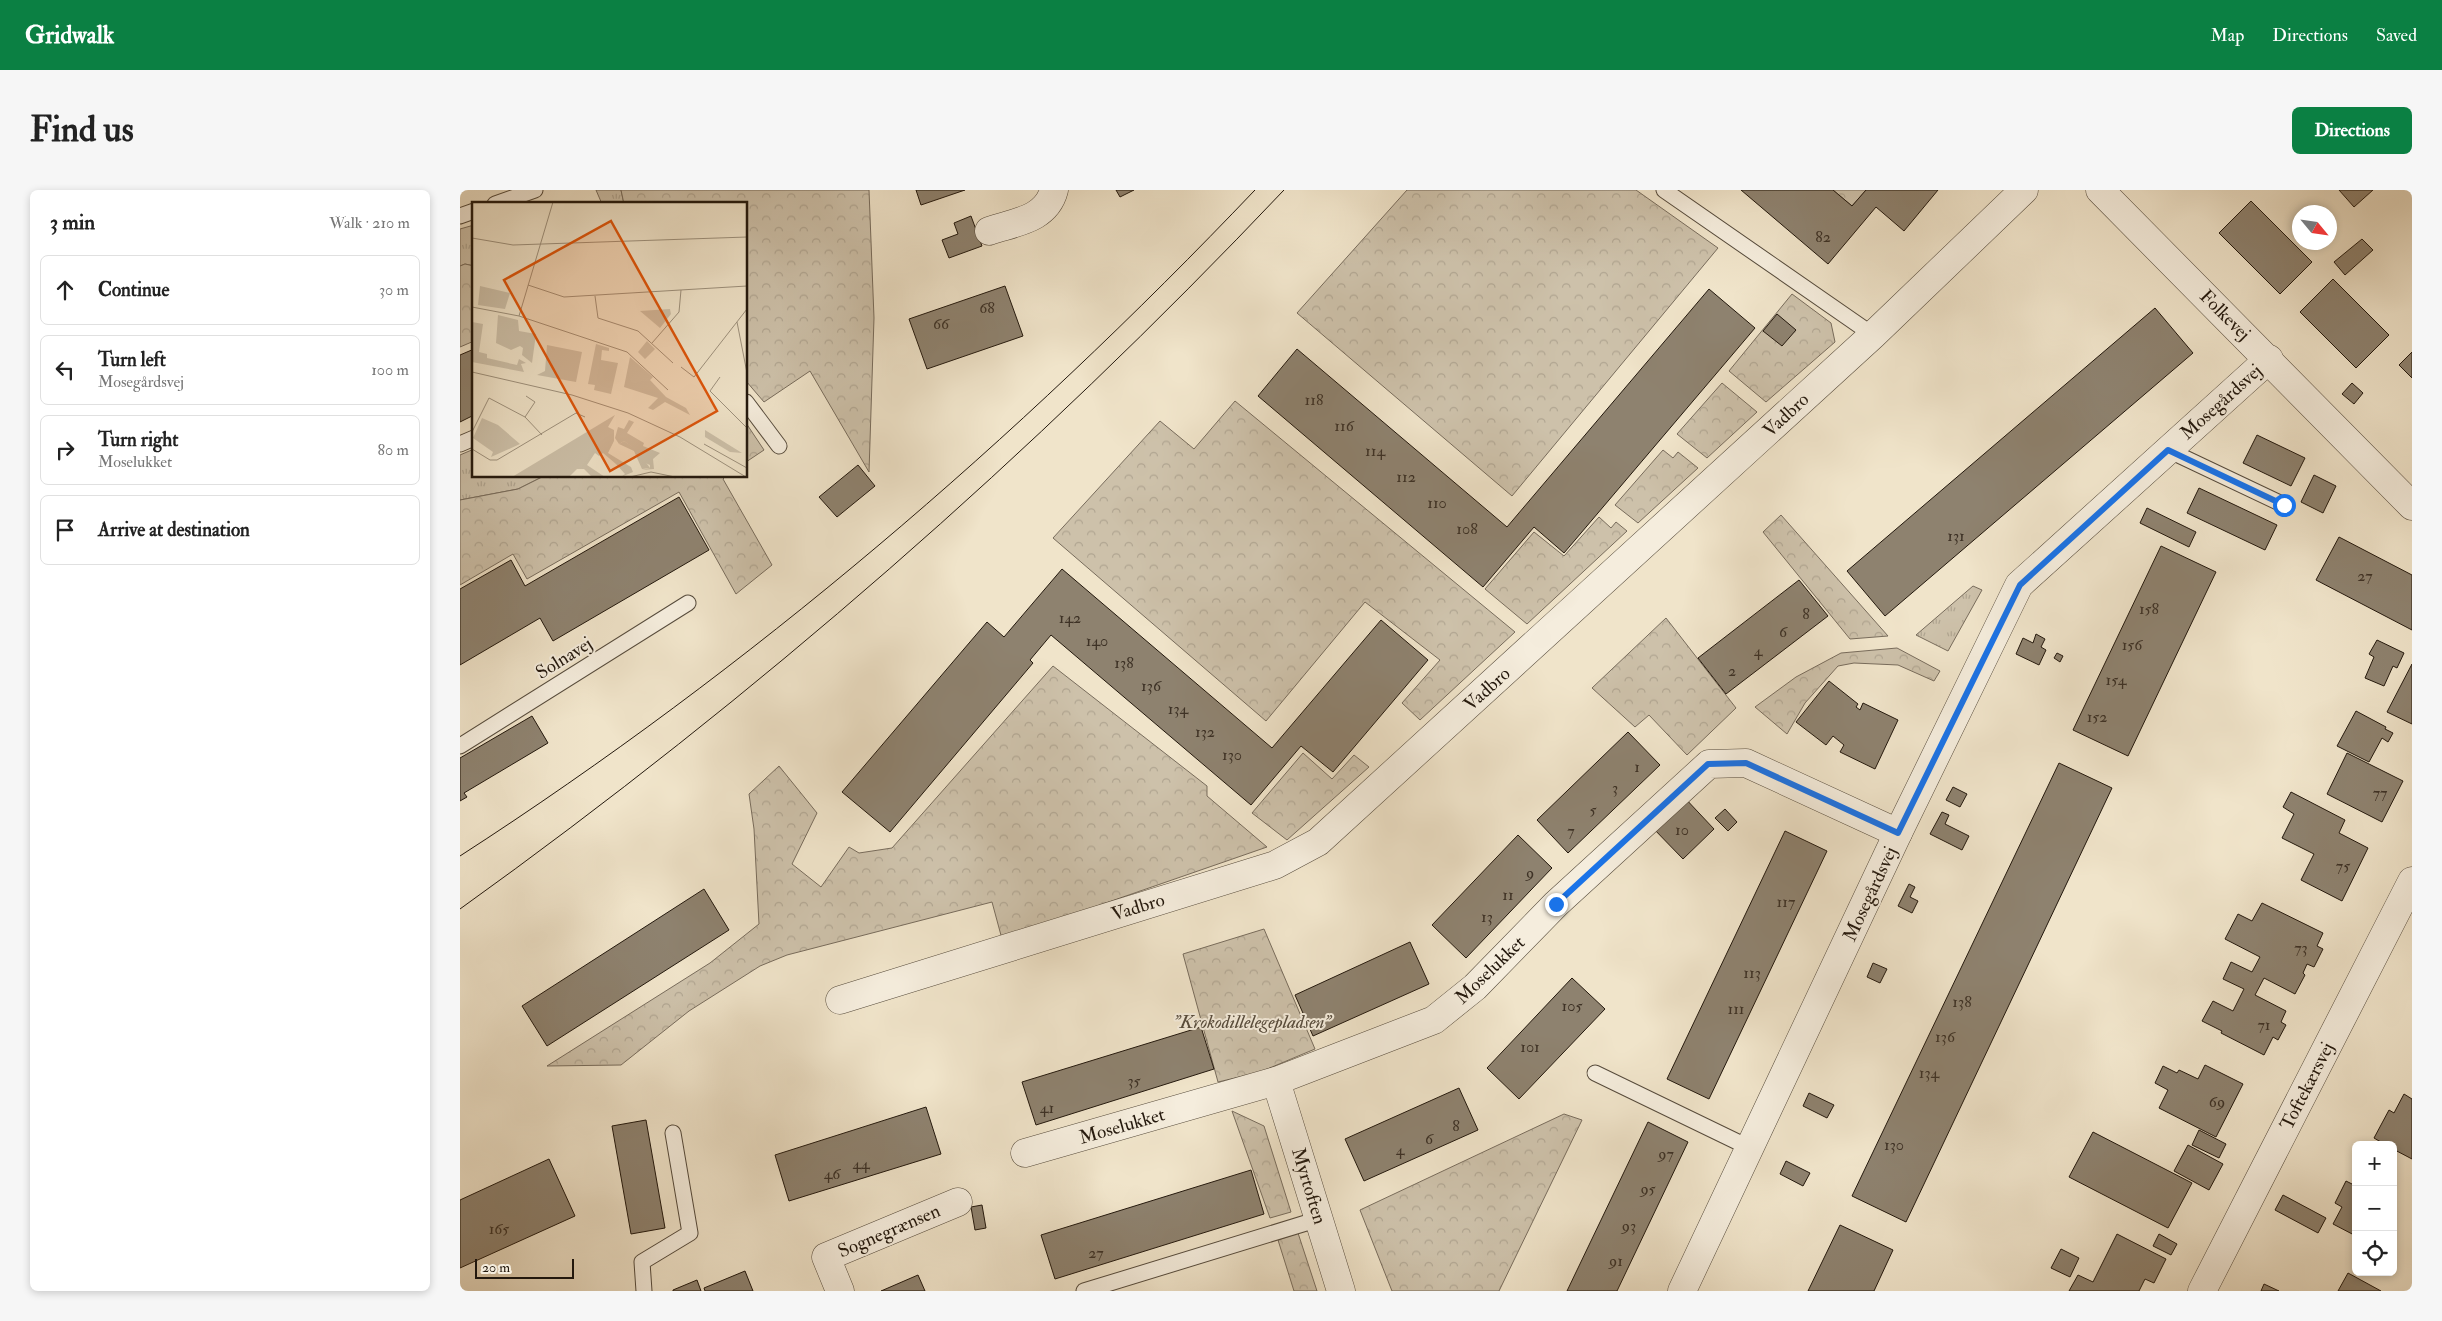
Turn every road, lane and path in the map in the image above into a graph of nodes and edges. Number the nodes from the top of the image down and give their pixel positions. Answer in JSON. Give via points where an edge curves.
{"nodes":[{"id":1,"x":535,"y":190,"type":"edge"},
{"id":2,"x":1054,"y":190,"type":"edge"},
{"id":3,"x":1664,"y":190,"type":"edge"},
{"id":4,"x":2024,"y":190,"type":"edge"},
{"id":5,"x":2100,"y":190,"type":"edge"},
{"id":6,"x":501,"y":202,"type":"edge"},
{"id":7,"x":472,"y":212,"type":"edge"},
{"id":8,"x":460,"y":216,"type":"edge"},
{"id":9,"x":989,"y":231,"type":"dead end"},
{"id":10,"x":1873,"y":335,"type":"junction"},
{"id":11,"x":2269,"y":359,"type":"junction"},
{"id":12,"x":748,"y":405,"type":"edge"},
{"id":13,"x":472,"y":439,"type":"edge"},
{"id":14,"x":460,"y":444,"type":"edge"},
{"id":15,"x":779,"y":446,"type":"dead end"},
{"id":16,"x":2168,"y":450,"type":"junction"},
{"id":17,"x":2284,"y":505,"type":"dead end"},
{"id":18,"x":2412,"y":506,"type":"edge"},
{"id":19,"x":688,"y":604,"type":"dead end"},
{"id":20,"x":460,"y":746,"type":"edge"},
{"id":21,"x":1898,"y":833,"type":"junction"},
{"id":22,"x":2412,"y":881,"type":"edge"},
{"id":23,"x":840,"y":1000,"type":"dead end"},
{"id":24,"x":1595,"y":1072,"type":"dead end"},
{"id":25,"x":1276,"y":1081,"type":"junction"},
{"id":26,"x":673,"y":1133,"type":"dead end"},
{"id":27,"x":1750,"y":1148,"type":"junction"},
{"id":28,"x":1025,"y":1154,"type":"dead end"},
{"id":29,"x":958,"y":1202,"type":"dead end"},
{"id":30,"x":1319,"y":1219,"type":"junction"},
{"id":31,"x":644,"y":1291,"type":"edge"},
{"id":32,"x":840,"y":1291,"type":"edge"},
{"id":33,"x":1084,"y":1291,"type":"edge"},
{"id":34,"x":1341,"y":1291,"type":"edge"},
{"id":35,"x":1682,"y":1291,"type":"edge"},
{"id":36,"x":2202,"y":1291,"type":"edge"}],
"edges":[{"from":1,"to":6,"type":"lane"},
{"from":2,"to":9,"type":"street","via":[[1050,202],[1038,215]]},
{"from":3,"to":10,"type":"lane"},
{"from":4,"to":10,"type":"street","name":"Vadbro"},
{"from":5,"to":11,"type":"street","name":"Folkevej"},
{"from":7,"to":8,"type":"lane"},
{"from":10,"to":23,"type":"street","name":"Vadbro","via":[[1318,842],[1274,865]]},
{"from":11,"to":16,"type":"street","name":"Mosegårdsvej"},
{"from":11,"to":18,"type":"street","name":"Folkevej"},
{"from":12,"to":15,"type":"lane"},
{"from":13,"to":14,"type":"lane"},
{"from":16,"to":17,"type":"lane"},
{"from":16,"to":21,"type":"street","name":"Mosegårdsvej","via":[[2020,585]]},
{"from":19,"to":20,"type":"lane","name":"Solnavej"},
{"from":21,"to":25,"type":"street","name":"Moselukket","via":[[1746,763],[1708,764],[1556,904],[1476,987],[1434,1020]]},
{"from":21,"to":27,"type":"street","name":"Mosegårdsvej"},
{"from":22,"to":36,"type":"street","name":"Toftekærsvej"},
{"from":24,"to":27,"type":"lane"},
{"from":25,"to":28,"type":"street","name":"Moselukket"},
{"from":25,"to":30,"type":"street","name":"Myrtoften"},
{"from":26,"to":31,"type":"lane","via":[[690,1234],[642,1262]]},
{"from":27,"to":35,"type":"street","name":"Mosegårdsvej"},
{"from":29,"to":32,"type":"street","name":"Sognegrænsen","via":[[826,1257]]},
{"from":30,"to":33,"type":"lane"},
{"from":30,"to":34,"type":"street","name":"Myrtoften"}]}
